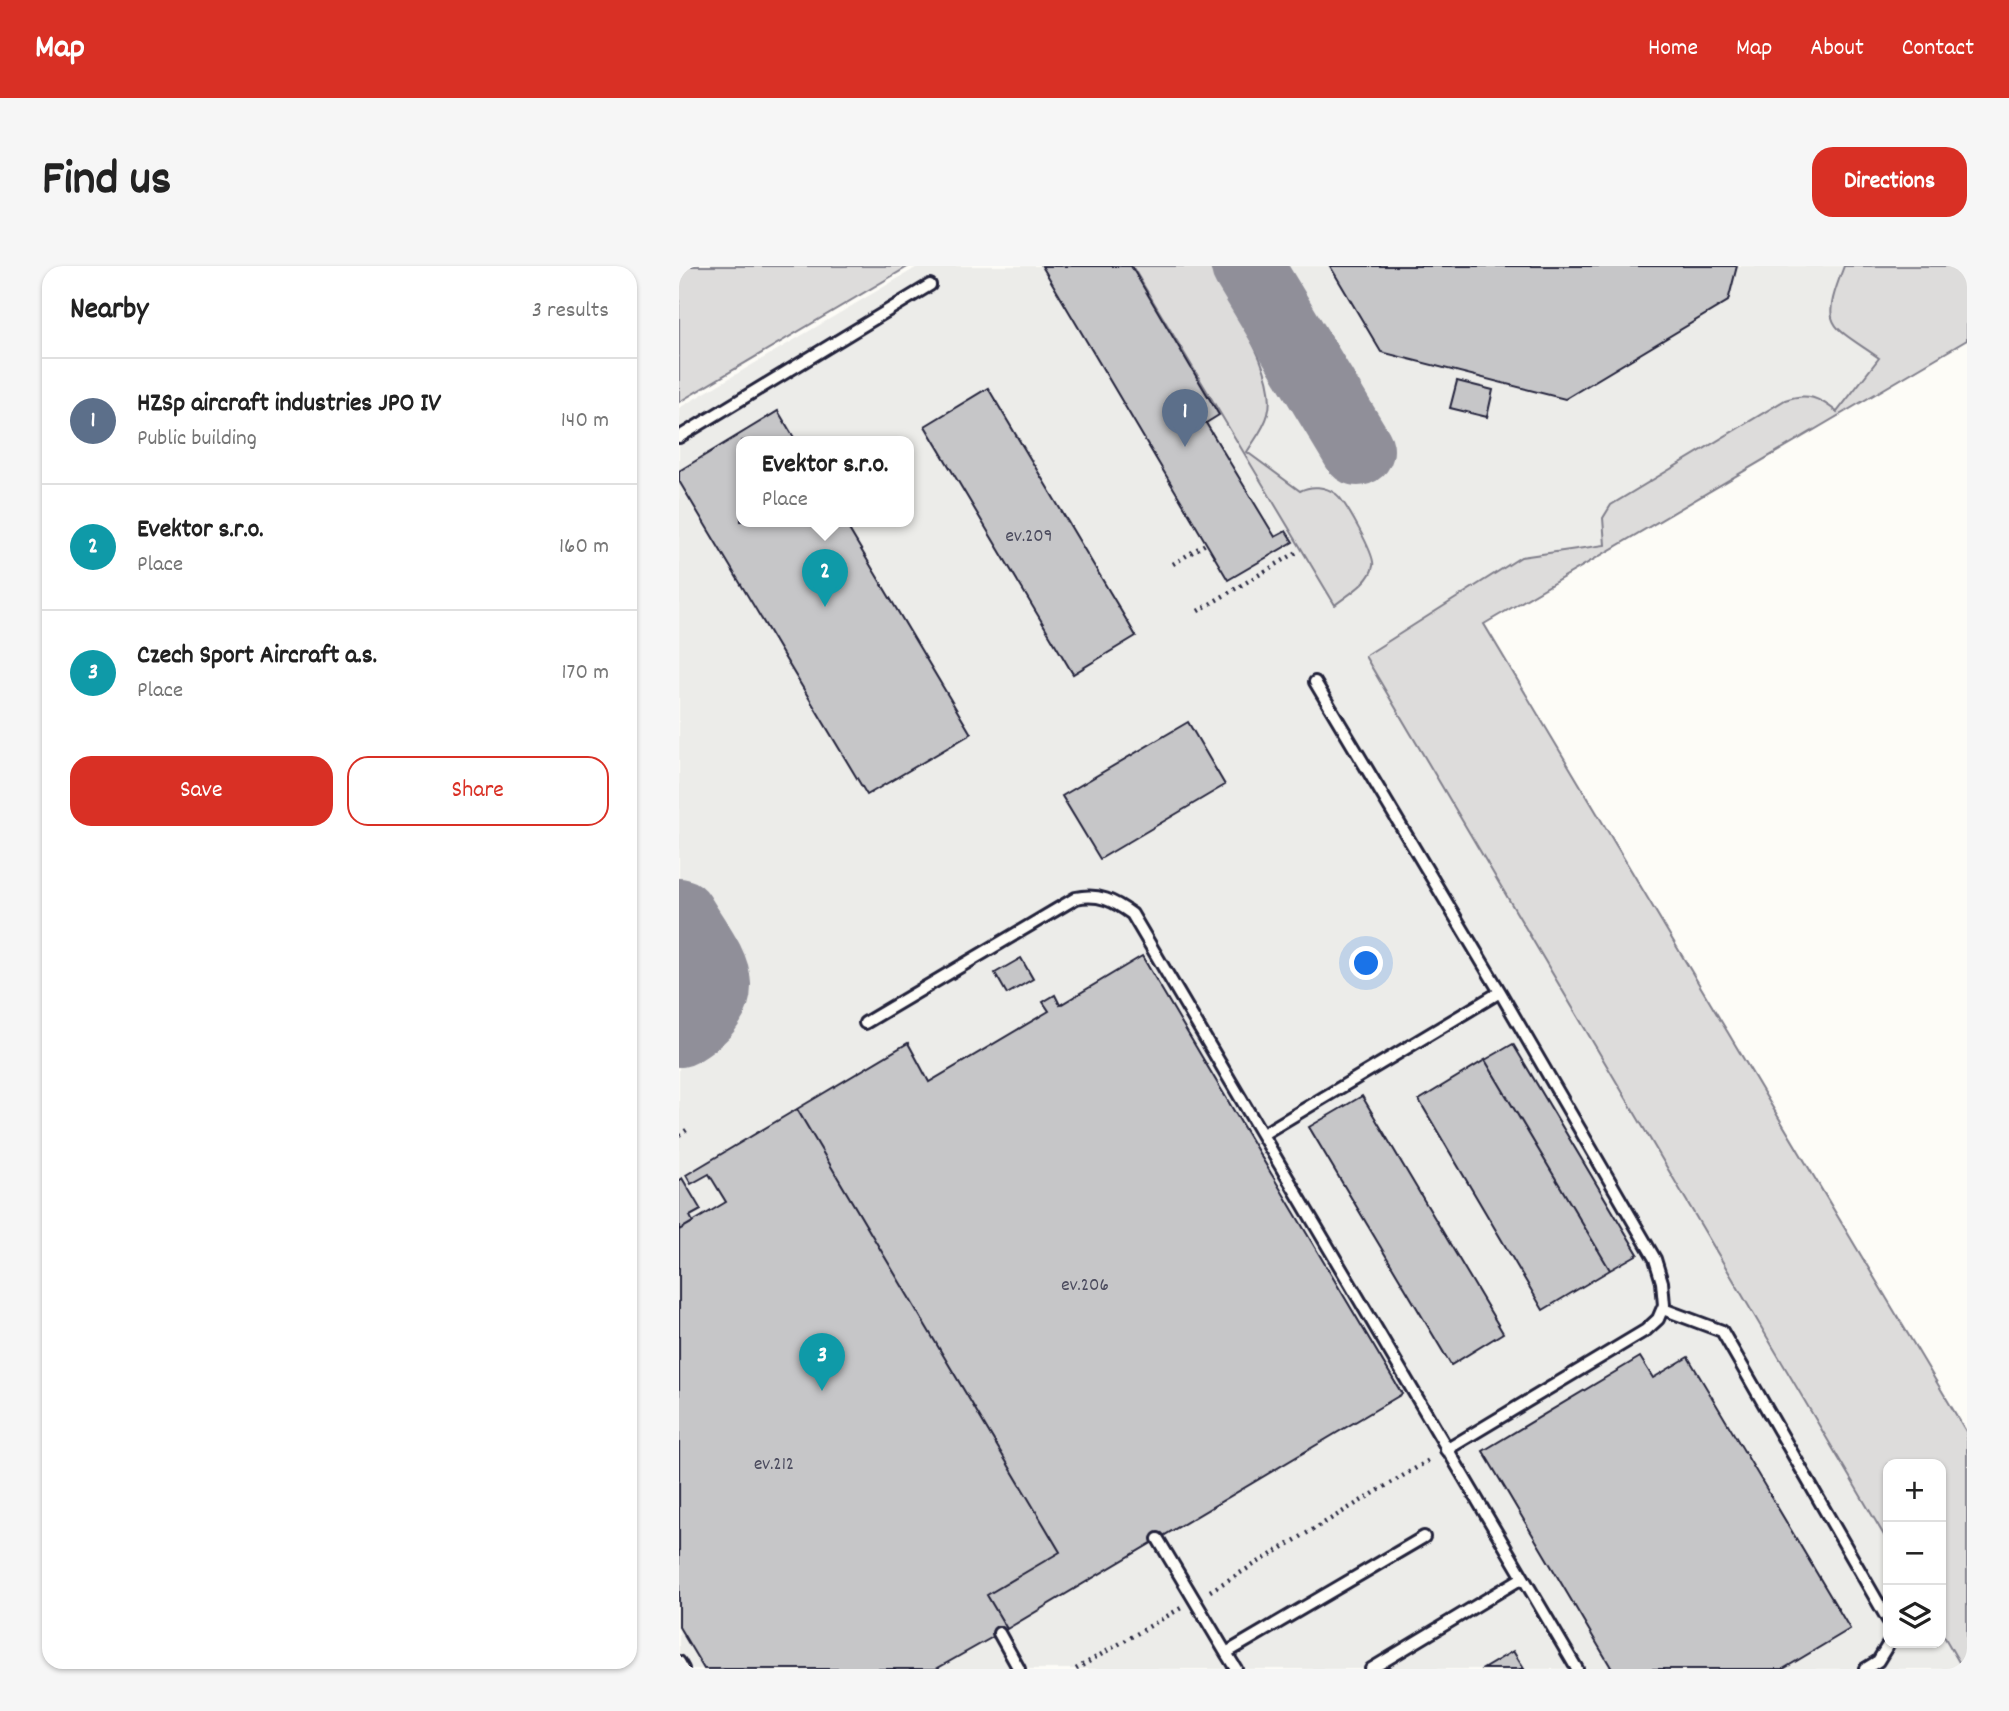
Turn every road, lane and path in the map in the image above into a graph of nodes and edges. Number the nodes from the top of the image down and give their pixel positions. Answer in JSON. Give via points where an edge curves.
{"nodes":[{"id":1,"x":930,"y":285,"type":"dead end"},
{"id":2,"x":679,"y":437,"type":"edge"},
{"id":3,"x":1207,"y":543,"type":"dead end"},
{"id":4,"x":1299,"y":551,"type":"dead end"},
{"id":5,"x":1173,"y":564,"type":"dead end"},
{"id":6,"x":1198,"y":611,"type":"dead end"},
{"id":7,"x":1315,"y":682,"type":"dead end"},
{"id":8,"x":1500,"y":992,"type":"junction"},
{"id":9,"x":865,"y":1023,"type":"dead end"},
{"id":10,"x":688,"y":1129,"type":"dead end"},
{"id":11,"x":1263,"y":1134,"type":"junction"},
{"id":12,"x":679,"y":1135,"type":"edge"},
{"id":13,"x":1663,"y":1309,"type":"junction"},
{"id":14,"x":1446,"y":1450,"type":"junction"},
{"id":15,"x":1424,"y":1536,"type":"dead end"},
{"id":16,"x":1158,"y":1539,"type":"dead end"},
{"id":17,"x":1522,"y":1578,"type":"junction"},
{"id":18,"x":1195,"y":1601,"type":"junction"},
{"id":19,"x":1883,"y":1611,"type":"edge"},
{"id":20,"x":999,"y":1633,"type":"dead end"},
{"id":21,"x":1886,"y":1648,"type":"edge"},
{"id":22,"x":1226,"y":1653,"type":"junction"},
{"id":23,"x":679,"y":1662,"type":"edge"},
{"id":24,"x":683,"y":1669,"type":"edge"},
{"id":25,"x":1019,"y":1669,"type":"edge"},
{"id":26,"x":1076,"y":1669,"type":"edge"},
{"id":27,"x":1235,"y":1669,"type":"edge"},
{"id":28,"x":1371,"y":1669,"type":"edge"},
{"id":29,"x":1577,"y":1669,"type":"edge"},
{"id":30,"x":1865,"y":1669,"type":"edge"}],
"edges":[{"from":1,"to":2,"type":"lane"},
{"from":3,"to":5,"type":"path"},
{"from":4,"to":6,"type":"path"},
{"from":7,"to":8,"type":"lane"},
{"from":8,"to":11,"type":"lane"},
{"from":8,"to":13,"type":"lane","via":[[1644,1236],[1662,1282]]},
{"from":9,"to":11,"type":"lane","via":[[1076,898],[1104,898],[1132,914]]},
{"from":10,"to":12,"type":"path"},
{"from":11,"to":14,"type":"lane"},
{"from":13,"to":14,"type":"lane","via":[[1654,1325]]},
{"from":13,"to":19,"type":"lane","via":[[1722,1331]]},
{"from":14,"to":17,"type":"lane"},
{"from":14,"to":18,"type":"path"},
{"from":15,"to":22,"type":"lane"},
{"from":16,"to":18,"type":"lane"},
{"from":17,"to":28,"type":"lane"},
{"from":17,"to":29,"type":"lane"},
{"from":18,"to":22,"type":"lane"},
{"from":18,"to":26,"type":"path"},
{"from":20,"to":25,"type":"lane"},
{"from":21,"to":30,"type":"lane","via":[[1878,1661]]},
{"from":22,"to":27,"type":"lane"},
{"from":23,"to":24,"type":"lane"}]}
